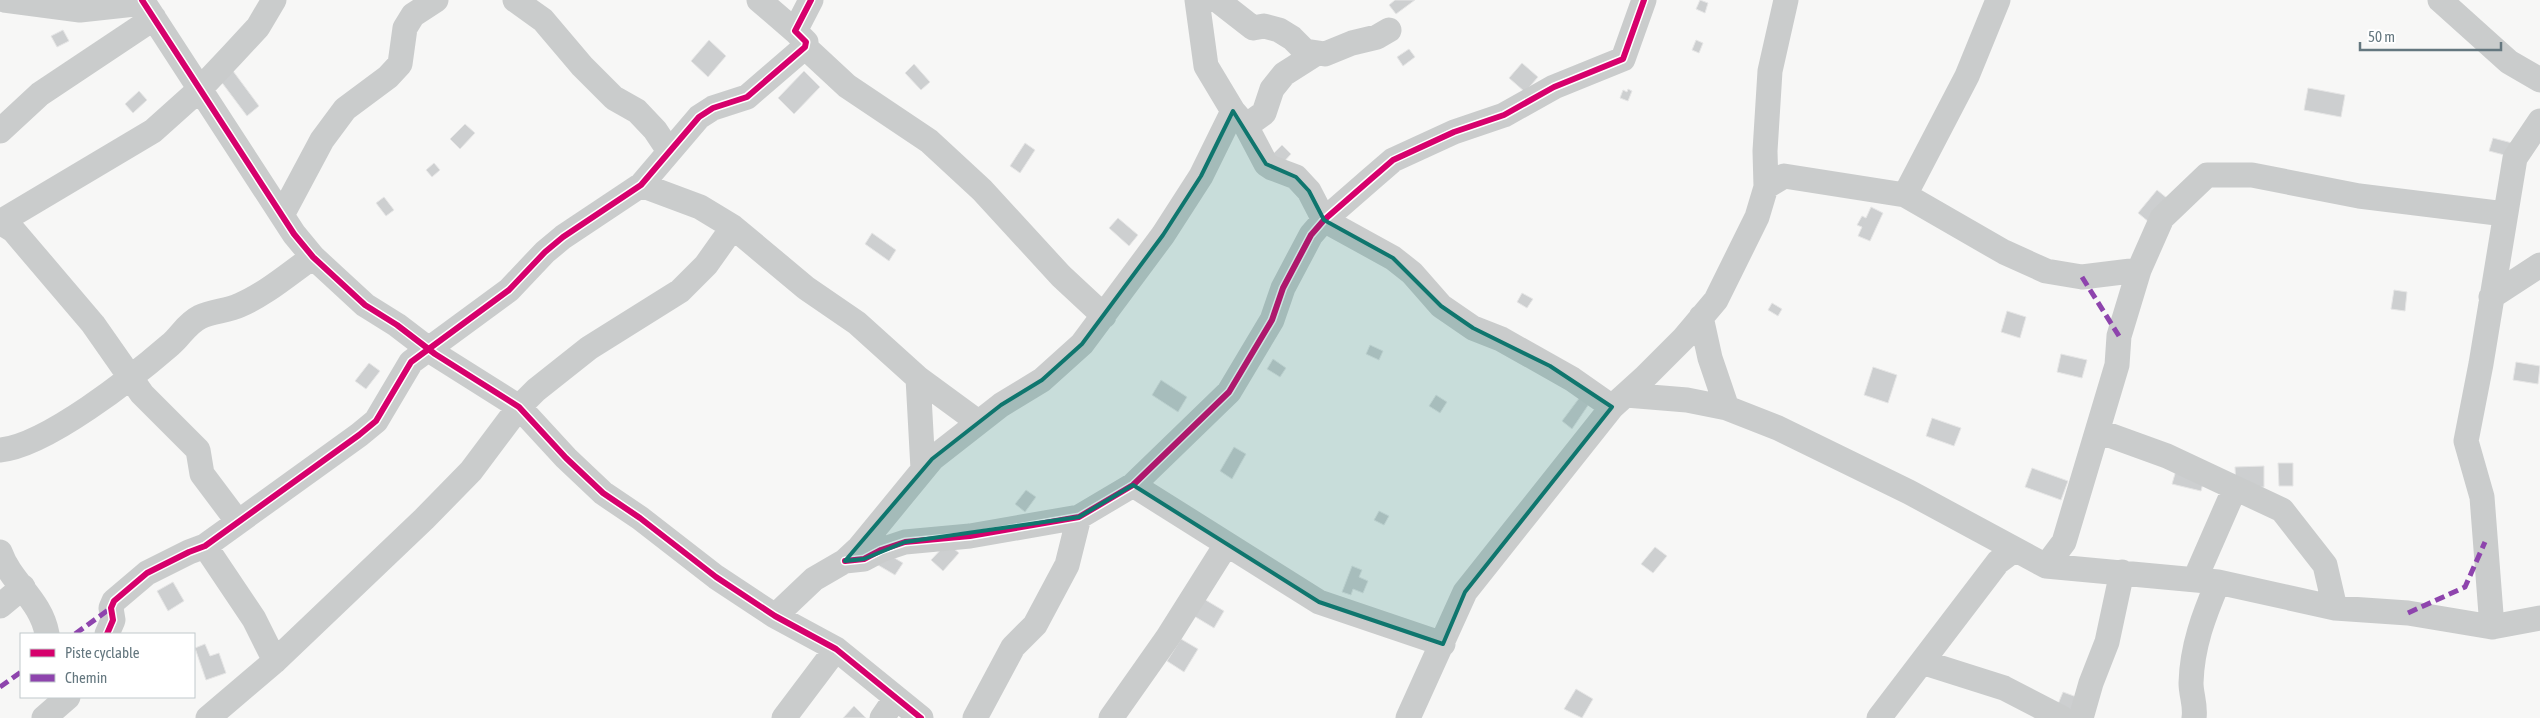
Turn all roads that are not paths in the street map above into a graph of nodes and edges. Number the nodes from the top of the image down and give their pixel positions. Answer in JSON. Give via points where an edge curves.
{"nodes":[{"id":1,"x":4,"y":0,"type":"edge"},
{"id":2,"x":274,"y":0,"type":"edge"},
{"id":3,"x":436,"y":0,"type":"edge"},
{"id":4,"x":515,"y":0,"type":"edge"},
{"id":5,"x":759,"y":0,"type":"edge"},
{"id":6,"x":811,"y":0,"type":"edge"},
{"id":7,"x":1197,"y":0,"type":"edge"},
{"id":8,"x":1216,"y":0,"type":"edge"},
{"id":9,"x":1644,"y":0,"type":"edge"},
{"id":10,"x":1786,"y":0,"type":"edge"},
{"id":11,"x":1998,"y":0,"type":"edge"},
{"id":12,"x":2440,"y":0,"type":"edge"},
{"id":13,"x":147,"y":7,"type":"edge"},
{"id":14,"x":1388,"y":30,"type":"dead end"},
{"id":15,"x":800,"y":39,"type":"junction"},
{"id":16,"x":1317,"y":53,"type":"junction"},
{"id":17,"x":2540,"y":80,"type":"edge"},
{"id":18,"x":201,"y":88,"type":"junction"},
{"id":19,"x":1239,"y":119,"type":"junction"},
{"id":20,"x":2540,"y":120,"type":"edge"},
{"id":21,"x":0,"y":131,"type":"edge"},
{"id":22,"x":669,"y":151,"type":"junction"},
{"id":23,"x":641,"y":185,"type":"junction"},
{"id":24,"x":1766,"y":187,"type":"junction"},
{"id":25,"x":1905,"y":196,"type":"junction"},
{"id":26,"x":2505,"y":214,"type":"junction"},
{"id":27,"x":282,"y":215,"type":"junction"},
{"id":28,"x":1324,"y":220,"type":"junction"},
{"id":29,"x":0,"y":222,"type":"edge"},
{"id":30,"x":732,"y":227,"type":"junction"},
{"id":31,"x":313,"y":257,"type":"junction"},
{"id":32,"x":2540,"y":265,"type":"edge"},
{"id":33,"x":2139,"y":270,"type":"junction"},
{"id":34,"x":2491,"y":298,"type":"junction"},
{"id":35,"x":1104,"y":316,"type":"junction"},
{"id":36,"x":1701,"y":317,"type":"junction"},
{"id":37,"x":428,"y":348,"type":"junction"},
{"id":38,"x":130,"y":376,"type":"junction"},
{"id":39,"x":918,"y":378,"type":"junction"},
{"id":40,"x":1619,"y":401,"type":"junction"},
{"id":41,"x":519,"y":407,"type":"junction"},
{"id":42,"x":1727,"y":408,"type":"junction"},
{"id":43,"x":978,"y":422,"type":"junction"},
{"id":44,"x":2098,"y":431,"type":"junction"},
{"id":45,"x":0,"y":450,"type":"edge"},
{"id":46,"x":923,"y":469,"type":"junction"},
{"id":47,"x":1133,"y":485,"type":"junction"},
{"id":48,"x":2234,"y":490,"type":"junction"},
{"id":49,"x":1080,"y":517,"type":"junction"},
{"id":50,"x":238,"y":522,"type":"junction"},
{"id":51,"x":1226,"y":545,"type":"junction"},
{"id":52,"x":205,"y":546,"type":"junction"},
{"id":53,"x":2014,"y":550,"type":"junction"},
{"id":54,"x":0,"y":552,"type":"edge"},
{"id":55,"x":845,"y":561,"type":"junction"},
{"id":56,"x":2046,"y":566,"type":"junction"},
{"id":57,"x":2122,"y":572,"type":"junction"},
{"id":58,"x":2207,"y":581,"type":"junction"},
{"id":59,"x":23,"y":587,"type":"junction"},
{"id":60,"x":0,"y":606,"type":"edge"},
{"id":61,"x":2335,"y":608,"type":"junction"},
{"id":62,"x":775,"y":616,"type":"junction"},
{"id":63,"x":2540,"y":618,"type":"edge"},
{"id":64,"x":2492,"y":627,"type":"junction"},
{"id":65,"x":47,"y":633,"type":"edge"},
{"id":66,"x":108,"y":633,"type":"edge"},
{"id":67,"x":1442,"y":644,"type":"junction"},
{"id":68,"x":836,"y":649,"type":"junction"},
{"id":69,"x":275,"y":661,"type":"junction"},
{"id":70,"x":1922,"y":662,"type":"junction"},
{"id":71,"x":67,"y":698,"type":"edge"},
{"id":72,"x":888,"y":708,"type":"edge"},
{"id":73,"x":44,"y":718,"type":"edge"},
{"id":74,"x":208,"y":718,"type":"edge"},
{"id":75,"x":784,"y":718,"type":"edge"},
{"id":76,"x":921,"y":718,"type":"edge"},
{"id":77,"x":975,"y":718,"type":"edge"},
{"id":78,"x":1111,"y":718,"type":"edge"},
{"id":79,"x":1408,"y":718,"type":"edge"},
{"id":80,"x":1879,"y":718,"type":"edge"},
{"id":81,"x":2062,"y":718,"type":"edge"},
{"id":82,"x":2081,"y":718,"type":"edge"},
{"id":83,"x":2194,"y":718,"type":"edge"}],
"edges":[{"from":1,"to":13,"type":"street","via":[[80,10]]},
{"from":2,"to":18,"type":"street","via":[[258,27]]},
{"from":3,"to":27,"type":"street","via":[[414,15],[405,28],[400,64],[346,109],[322,140]]},
{"from":4,"to":22,"type":"street","via":[[543,20],[614,98],[637,111]]},
{"from":5,"to":15,"type":"street"},
{"from":6,"to":15,"type":"street"},
{"from":7,"to":19,"type":"street","via":[[1206,66]]},
{"from":8,"to":16,"type":"street","via":[[1252,28],[1264,26],[1279,30],[1305,51]]},
{"from":9,"to":28,"type":"street","via":[[1623,59],[1554,87],[1504,115],[1454,132],[1393,160]]},
{"from":10,"to":24,"type":"street","via":[[1770,71]]},
{"from":11,"to":25,"type":"street","via":[[1967,76]]},
{"from":12,"to":17,"type":"street","via":[[2509,62]]},
{"from":13,"to":18,"type":"street"},
{"from":13,"to":21,"type":"street"},
{"from":14,"to":16,"type":"street","via":[[1335,52]]},
{"from":15,"to":22,"type":"street","via":[[747,97],[713,108],[699,117]]},
{"from":15,"to":35,"type":"street","via":[[847,86],[929,141],[982,190],[1061,276]]},
{"from":16,"to":19,"type":"street","via":[[1284,74],[1272,89],[1264,113]]},
{"from":18,"to":27,"type":"street"},
{"from":18,"to":29,"type":"street","via":[[153,132]]},
{"from":19,"to":28,"type":"street","via":[[1266,164],[1296,177],[1309,191]]},
{"from":19,"to":35,"type":"street","via":[[1163,235]]},
{"from":20,"to":26,"type":"street","via":[[2515,158]]},
{"from":22,"to":23,"type":"street"},
{"from":23,"to":30,"type":"street","via":[[700,207]]},
{"from":23,"to":37,"type":"street","via":[[563,237],[509,290]]},
{"from":24,"to":25,"type":"street","via":[[1784,176]]},
{"from":24,"to":36,"type":"street","via":[[1757,217],[1716,300]]},
{"from":25,"to":33,"type":"street","via":[[2004,252],[2046,271],[2082,277]]},
{"from":26,"to":33,"type":"street","via":[[2359,196],[2252,175],[2207,175],[2162,218]]},
{"from":26,"to":34,"type":"street"},
{"from":27,"to":31,"type":"street"},
{"from":28,"to":40,"type":"street","via":[[1393,258],[1412,273],[1441,306],[1473,328],[1501,339]]},
{"from":28,"to":47,"type":"street","via":[[1311,235],[1283,288],[1272,320],[1229,392]]},
{"from":29,"to":38,"type":"street","via":[[13,230],[93,324]]},
{"from":30,"to":39,"type":"street","via":[[806,288],[858,324]]},
{"from":30,"to":41,"type":"street","via":[[706,264],[680,291],[589,348],[555,373]]},
{"from":31,"to":37,"type":"street","via":[[365,305]]},
{"from":31,"to":38,"type":"street","via":[[239,306],[200,317],[183,329],[172,344]]},
{"from":32,"to":34,"type":"street"},
{"from":33,"to":44,"type":"street","via":[[2119,336],[2117,365]]},
{"from":34,"to":64,"type":"street","via":[[2466,441],[2482,497]]},
{"from":35,"to":43,"type":"street","via":[[1082,344],[1042,380]]},
{"from":36,"to":40,"type":"street","via":[[1684,338]]},
{"from":36,"to":42,"type":"street","via":[[1710,358]]},
{"from":37,"to":41,"type":"street"},
{"from":37,"to":50,"type":"street","via":[[411,362],[376,421]]},
{"from":38,"to":45,"type":"street","via":[[34,442]]},
{"from":38,"to":50,"type":"street","via":[[142,394],[198,450],[202,474]]},
{"from":39,"to":43,"type":"street"},
{"from":39,"to":46,"type":"street"},
{"from":40,"to":42,"type":"street","via":[[1687,400]]},
{"from":40,"to":67,"type":"street","via":[[1465,592]]},
{"from":41,"to":62,"type":"street","via":[[603,493],[716,577]]},
{"from":41,"to":69,"type":"street","via":[[471,471]]},
{"from":42,"to":53,"type":"street","via":[[1778,428],[1909,492]]},
{"from":43,"to":46,"type":"street"},
{"from":44,"to":48,"type":"street","via":[[2166,456]]},
{"from":44,"to":56,"type":"street","via":[[2064,542]]},
{"from":46,"to":55,"type":"street","via":[[879,526]]},
{"from":47,"to":49,"type":"street"},
{"from":47,"to":51,"type":"street"},
{"from":48,"to":58,"type":"street"},
{"from":48,"to":61,"type":"street","via":[[2282,510],[2324,565]]},
{"from":49,"to":55,"type":"street","via":[[970,536],[905,542],[864,558]]},
{"from":49,"to":77,"type":"street","via":[[1067,565],[1035,625],[1013,647]]},
{"from":50,"to":52,"type":"street"},
{"from":51,"to":67,"type":"street","via":[[1319,602]]},
{"from":51,"to":78,"type":"street","via":[[1168,637]]},
{"from":52,"to":66,"type":"street","via":[[147,573],[114,601]]},
{"from":52,"to":69,"type":"street","via":[[254,619]]},
{"from":53,"to":56,"type":"street"},
{"from":53,"to":70,"type":"street","via":[[1998,562]]},
{"from":54,"to":59,"type":"street"},
{"from":55,"to":62,"type":"street","via":[[814,579]]},
{"from":56,"to":57,"type":"street"},
{"from":57,"to":58,"type":"street"},
{"from":57,"to":82,"type":"street","via":[[2107,642]]},
{"from":58,"to":61,"type":"street"},
{"from":58,"to":83,"type":"street","via":[[2191,685],[2196,704]]},
{"from":59,"to":60,"type":"street"},
{"from":59,"to":65,"type":"street","via":[[39,610]]},
{"from":61,"to":64,"type":"street","via":[[2408,613]]},
{"from":62,"to":68,"type":"street"},
{"from":63,"to":64,"type":"street"},
{"from":67,"to":79,"type":"street"},
{"from":68,"to":72,"type":"street"},
{"from":68,"to":75,"type":"street"},
{"from":69,"to":74,"type":"street"},
{"from":70,"to":80,"type":"street"},
{"from":70,"to":81,"type":"street","via":[[2004,688]]},
{"from":71,"to":73,"type":"street"},
{"from":72,"to":76,"type":"street"}]}
